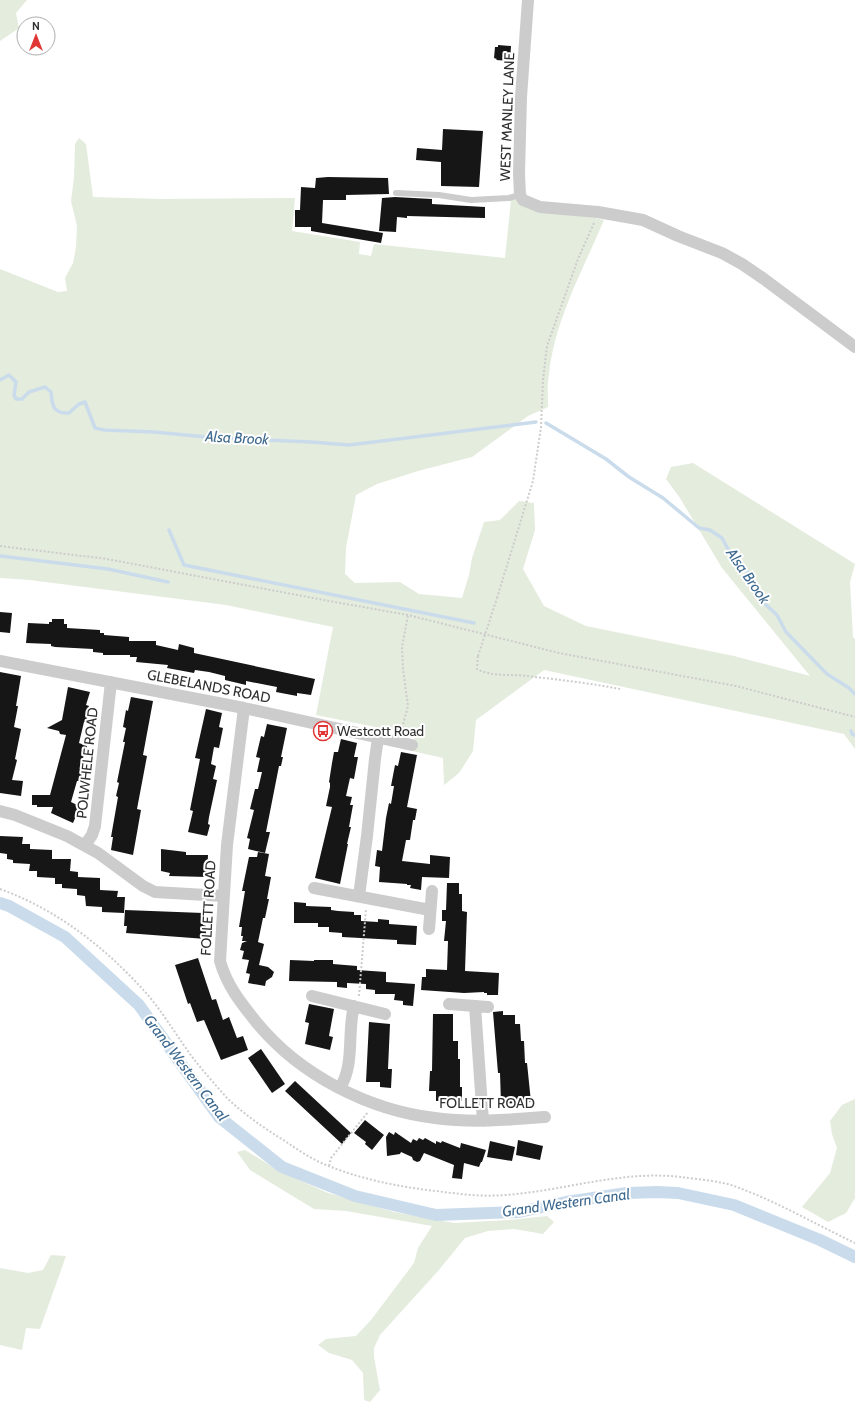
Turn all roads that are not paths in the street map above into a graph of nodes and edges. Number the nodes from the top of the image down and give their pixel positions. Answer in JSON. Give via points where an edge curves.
{"nodes":[{"id":1,"x":528,"y":0,"type":"edge"},
{"id":2,"x":396,"y":193,"type":"dead end"},
{"id":3,"x":520,"y":195,"type":"junction"},
{"id":4,"x":855,"y":347,"type":"edge"},
{"id":5,"x":0,"y":661,"type":"edge"},
{"id":6,"x":111,"y":682,"type":"junction"},
{"id":7,"x":244,"y":708,"type":"junction"},
{"id":8,"x":378,"y":738,"type":"junction"},
{"id":9,"x":412,"y":745,"type":"dead end"},
{"id":10,"x":0,"y":811,"type":"edge"},
{"id":11,"x":85,"y":846,"type":"junction"},
{"id":12,"x":314,"y":888,"type":"dead end"},
{"id":13,"x":432,"y":891,"type":"dead end"},
{"id":14,"x":223,"y":896,"type":"junction"},
{"id":15,"x":363,"y":896,"type":"junction"},
{"id":16,"x":430,"y":910,"type":"junction"},
{"id":17,"x":428,"y":929,"type":"dead end"},
{"id":18,"x":312,"y":996,"type":"dead end"},
{"id":19,"x":449,"y":1004,"type":"dead end"},
{"id":20,"x":475,"y":1006,"type":"junction"},
{"id":21,"x":356,"y":1007,"type":"junction"},
{"id":22,"x":488,"y":1007,"type":"dead end"},
{"id":23,"x":385,"y":1014,"type":"dead end"},
{"id":24,"x":340,"y":1088,"type":"junction"},
{"id":25,"x":544,"y":1118,"type":"dead end"},
{"id":26,"x":483,"y":1121,"type":"junction"}],
"edges":[{"from":1,"to":3,"type":"street","name":"WEST MANLEY LANE","via":[[521,97]]},
{"from":2,"to":3,"type":"lane","via":[[439,195],[471,200]]},
{"from":3,"to":4,"type":"street","name":"WEST MANLEY LANE","via":[[523,200],[540,207],[598,212],[642,220],[722,253],[764,279]]},
{"from":5,"to":6,"type":"street","name":"GLEBELANDS ROAD"},
{"from":6,"to":7,"type":"street","name":"GLEBELANDS ROAD"},
{"from":6,"to":11,"type":"street","name":"POLWHELE ROAD","via":[[95,826]]},
{"from":7,"to":8,"type":"street","name":"GLEBELANDS ROAD"},
{"from":7,"to":14,"type":"street","name":"FOLLETT ROAD"},
{"from":8,"to":9,"type":"street","name":"GLEBELANDS ROAD"},
{"from":8,"to":15,"type":"street"},
{"from":10,"to":11,"type":"street","via":[[47,827]]},
{"from":11,"to":14,"type":"street","via":[[155,892]]},
{"from":12,"to":15,"type":"street"},
{"from":13,"to":16,"type":"street"},
{"from":14,"to":24,"type":"street","name":"FOLLETT ROAD","via":[[220,961],[230,986],[262,1029],[281,1048],[319,1077]]},
{"from":15,"to":16,"type":"street"},
{"from":16,"to":17,"type":"street"},
{"from":18,"to":21,"type":"street"},
{"from":19,"to":20,"type":"street"},
{"from":20,"to":22,"type":"street"},
{"from":20,"to":26,"type":"street"},
{"from":21,"to":23,"type":"street"},
{"from":21,"to":24,"type":"street","via":[[351,1016],[346,1076]]},
{"from":24,"to":26,"type":"street","name":"FOLLETT ROAD","via":[[374,1103],[411,1114]]},
{"from":25,"to":26,"type":"street","name":"FOLLETT ROAD"}]}
